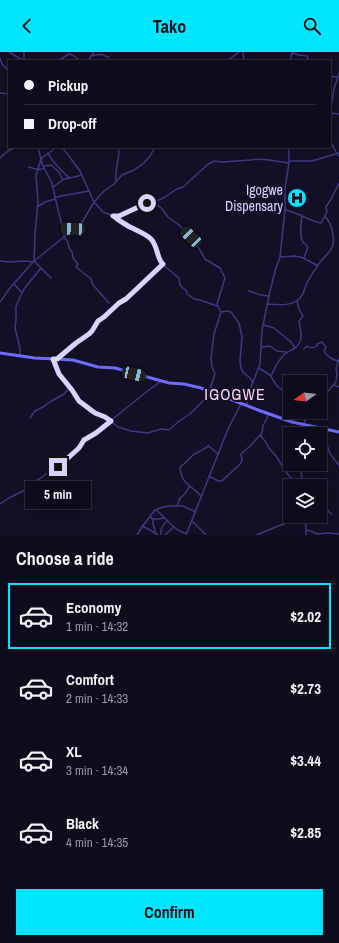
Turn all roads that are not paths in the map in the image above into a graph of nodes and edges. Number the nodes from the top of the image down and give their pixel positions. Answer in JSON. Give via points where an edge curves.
{"nodes":[{"id":1,"x":9,"y":52,"type":"edge"},
{"id":2,"x":94,"y":52,"type":"edge"},
{"id":3,"x":239,"y":52,"type":"edge"},
{"id":4,"x":91,"y":56,"type":"junction"},
{"id":5,"x":109,"y":57,"type":"dead end"},
{"id":6,"x":0,"y":58,"type":"edge"},
{"id":7,"x":22,"y":60,"type":"edge"},
{"id":8,"x":60,"y":60,"type":"edge"},
{"id":9,"x":79,"y":60,"type":"edge"},
{"id":10,"x":89,"y":60,"type":"edge"},
{"id":11,"x":228,"y":60,"type":"edge"},
{"id":12,"x":290,"y":60,"type":"edge"},
{"id":13,"x":309,"y":60,"type":"edge"},
{"id":14,"x":8,"y":70,"type":"edge"},
{"id":15,"x":339,"y":73,"type":"edge"},
{"id":16,"x":331,"y":76,"type":"edge"},
{"id":17,"x":337,"y":77,"type":"junction"},
{"id":18,"x":331,"y":107,"type":"edge"},
{"id":19,"x":331,"y":142,"type":"edge"},
{"id":20,"x":14,"y":148,"type":"edge"},
{"id":21,"x":38,"y":148,"type":"edge"},
{"id":22,"x":63,"y":148,"type":"edge"},
{"id":23,"x":118,"y":148,"type":"edge"},
{"id":24,"x":154,"y":148,"type":"edge"},
{"id":25,"x":289,"y":148,"type":"edge"},
{"id":26,"x":54,"y":150,"type":"dead end"},
{"id":27,"x":48,"y":153,"type":"junction"},
{"id":28,"x":338,"y":153,"type":"edge"},
{"id":29,"x":339,"y":156,"type":"edge"},
{"id":30,"x":0,"y":158,"type":"edge"},
{"id":31,"x":41,"y":160,"type":"junction"},
{"id":32,"x":289,"y":162,"type":"junction"},
{"id":33,"x":29,"y":167,"type":"dead end"},
{"id":34,"x":43,"y":168,"type":"junction"},
{"id":35,"x":38,"y":169,"type":"junction"},
{"id":36,"x":82,"y":175,"type":"junction"},
{"id":37,"x":69,"y":178,"type":"junction"},
{"id":38,"x":63,"y":180,"type":"junction"},
{"id":39,"x":116,"y":181,"type":"junction"},
{"id":40,"x":339,"y":183,"type":"edge"},
{"id":41,"x":53,"y":187,"type":"junction"},
{"id":42,"x":89,"y":191,"type":"junction"},
{"id":43,"x":55,"y":198,"type":"junction"},
{"id":44,"x":94,"y":202,"type":"junction"},
{"id":45,"x":155,"y":202,"type":"junction"},
{"id":46,"x":37,"y":207,"type":"junction"},
{"id":47,"x":285,"y":210,"type":"junction"},
{"id":48,"x":302,"y":215,"type":"junction"},
{"id":49,"x":113,"y":216,"type":"junction"},
{"id":50,"x":325,"y":216,"type":"junction"},
{"id":51,"x":64,"y":229,"type":"junction"},
{"id":52,"x":73,"y":229,"type":"junction"},
{"id":53,"x":63,"y":238,"type":"junction"},
{"id":54,"x":280,"y":257,"type":"junction"},
{"id":55,"x":303,"y":258,"type":"junction"},
{"id":56,"x":0,"y":261,"type":"edge"},
{"id":57,"x":34,"y":262,"type":"junction"},
{"id":58,"x":163,"y":264,"type":"junction"},
{"id":59,"x":318,"y":266,"type":"junction"},
{"id":60,"x":41,"y":268,"type":"junction"},
{"id":61,"x":51,"y":278,"type":"dead end"},
{"id":62,"x":14,"y":284,"type":"junction"},
{"id":63,"x":249,"y":291,"type":"dead end"},
{"id":64,"x":22,"y":293,"type":"junction"},
{"id":65,"x":269,"y":296,"type":"junction"},
{"id":66,"x":297,"y":301,"type":"junction"},
{"id":67,"x":0,"y":302,"type":"edge"},
{"id":68,"x":109,"y":303,"type":"dead end"},
{"id":69,"x":268,"y":304,"type":"junction"},
{"id":70,"x":218,"y":307,"type":"junction"},
{"id":71,"x":221,"y":312,"type":"junction"},
{"id":72,"x":264,"y":325,"type":"junction"},
{"id":73,"x":262,"y":347,"type":"junction"},
{"id":74,"x":295,"y":348,"type":"junction"},
{"id":75,"x":304,"y":349,"type":"dead end"},
{"id":76,"x":287,"y":352,"type":"junction"},
{"id":77,"x":0,"y":353,"type":"edge"},
{"id":78,"x":20,"y":356,"type":"junction"},
{"id":79,"x":53,"y":359,"type":"junction"},
{"id":80,"x":57,"y":359,"type":"junction"},
{"id":81,"x":339,"y":360,"type":"edge"},
{"id":82,"x":259,"y":368,"type":"junction"},
{"id":83,"x":271,"y":376,"type":"junction"},
{"id":84,"x":162,"y":381,"type":"junction"},
{"id":85,"x":252,"y":382,"type":"junction"},
{"id":86,"x":334,"y":385,"type":"junction"},
{"id":87,"x":339,"y":387,"type":"edge"},
{"id":88,"x":70,"y":388,"type":"junction"},
{"id":89,"x":283,"y":391,"type":"edge"},
{"id":90,"x":210,"y":392,"type":"junction"},
{"id":91,"x":327,"y":392,"type":"edge"},
{"id":92,"x":242,"y":404,"type":"junction"},
{"id":93,"x":248,"y":406,"type":"junction"},
{"id":94,"x":268,"y":414,"type":"junction"},
{"id":95,"x":30,"y":418,"type":"dead end"},
{"id":96,"x":306,"y":419,"type":"joint"},
{"id":97,"x":111,"y":421,"type":"junction"},
{"id":98,"x":299,"y":424,"type":"junction"},
{"id":99,"x":304,"y":425,"type":"junction"},
{"id":100,"x":317,"y":427,"type":"edge"},
{"id":101,"x":327,"y":429,"type":"edge"},
{"id":102,"x":339,"y":432,"type":"edge"},
{"id":103,"x":260,"y":435,"type":"junction"},
{"id":104,"x":327,"y":444,"type":"edge"},
{"id":105,"x":218,"y":454,"type":"junction"},
{"id":106,"x":339,"y":465,"type":"edge"},
{"id":107,"x":209,"y":476,"type":"junction"},
{"id":108,"x":292,"y":479,"type":"edge"},
{"id":109,"x":191,"y":487,"type":"junction"},
{"id":110,"x":202,"y":497,"type":"junction"},
{"id":111,"x":0,"y":504,"type":"edge"},
{"id":112,"x":176,"y":506,"type":"junction"},
{"id":113,"x":327,"y":509,"type":"edge"},
{"id":114,"x":156,"y":510,"type":"junction"},
{"id":115,"x":196,"y":512,"type":"junction"},
{"id":116,"x":332,"y":514,"type":"dead end"},
{"id":117,"x":150,"y":516,"type":"junction"},
{"id":118,"x":164,"y":518,"type":"junction"},
{"id":119,"x":152,"y":519,"type":"junction"},
{"id":120,"x":168,"y":521,"type":"junction"},
{"id":121,"x":192,"y":521,"type":"junction"},
{"id":122,"x":287,"y":523,"type":"edge"},
{"id":123,"x":305,"y":523,"type":"edge"},
{"id":124,"x":142,"y":526,"type":"junction"},
{"id":125,"x":174,"y":527,"type":"junction"},
{"id":126,"x":306,"y":530,"type":"junction"},
{"id":127,"x":155,"y":533,"type":"junction"},
{"id":128,"x":187,"y":534,"type":"edge"},
{"id":129,"x":339,"y":534,"type":"edge"},
{"id":130,"x":136,"y":535,"type":"edge"},
{"id":131,"x":158,"y":535,"type":"edge"},
{"id":132,"x":161,"y":535,"type":"edge"},
{"id":133,"x":166,"y":535,"type":"edge"},
{"id":134,"x":206,"y":535,"type":"edge"},
{"id":135,"x":257,"y":535,"type":"edge"},
{"id":136,"x":306,"y":535,"type":"edge"}],
"edges":[{"from":1,"to":7,"type":"street"},
{"from":2,"to":4,"type":"street"},
{"from":3,"to":11,"type":"street"},
{"from":4,"to":5,"type":"street","via":[[98,54]]},
{"from":4,"to":10,"type":"street"},
{"from":6,"to":14,"type":"street"},
{"from":8,"to":9,"type":"street","via":[[70,54]]},
{"from":12,"to":13,"type":"street","via":[[292,52],[307,56]]},
{"from":15,"to":17,"type":"street"},
{"from":16,"to":17,"type":"street"},
{"from":17,"to":18,"type":"street"},
{"from":19,"to":28,"type":"street"},
{"from":20,"to":30,"type":"street"},
{"from":21,"to":31,"type":"street"},
{"from":22,"to":36,"type":"street"},
{"from":23,"to":39,"type":"street"},
{"from":24,"to":39,"type":"street","via":[[144,163]]},
{"from":25,"to":32,"type":"street"},
{"from":26,"to":27,"type":"street"},
{"from":27,"to":31,"type":"street"},
{"from":27,"to":37,"type":"street"},
{"from":28,"to":29,"type":"street"},
{"from":28,"to":32,"type":"street","via":[[312,161]]},
{"from":31,"to":34,"type":"street"},
{"from":31,"to":35,"type":"street"},
{"from":32,"to":45,"type":"street","via":[[268,159],[214,161],[183,186]]},
{"from":32,"to":47,"type":"street"},
{"from":33,"to":35,"type":"street"},
{"from":34,"to":35,"type":"street"},
{"from":34,"to":38,"type":"street","via":[[51,165]]},
{"from":34,"to":41,"type":"street"},
{"from":35,"to":46,"type":"street"},
{"from":36,"to":37,"type":"street"},
{"from":36,"to":42,"type":"street"},
{"from":37,"to":38,"type":"street"},
{"from":38,"to":41,"type":"street"},
{"from":39,"to":44,"type":"street"},
{"from":40,"to":50,"type":"street","via":[[326,207]]},
{"from":41,"to":43,"type":"street"},
{"from":42,"to":43,"type":"street"},
{"from":42,"to":44,"type":"street"},
{"from":43,"to":46,"type":"street"},
{"from":43,"to":51,"type":"street"},
{"from":44,"to":49,"type":"street","via":[[103,212]]},
{"from":44,"to":52,"type":"street","via":[[80,226]]},
{"from":45,"to":49,"type":"street"},
{"from":45,"to":70,"type":"street","via":[[194,241],[204,259],[220,269],[225,279]]},
{"from":46,"to":57,"type":"street"},
{"from":47,"to":48,"type":"street"},
{"from":47,"to":54,"type":"street"},
{"from":48,"to":50,"type":"street","via":[[321,223]]},
{"from":48,"to":55,"type":"street","via":[[302,238],[308,247]]},
{"from":49,"to":58,"type":"street","via":[[152,240]]},
{"from":50,"to":59,"type":"street","via":[[331,224],[334,243]]},
{"from":51,"to":52,"type":"street"},
{"from":51,"to":53,"type":"street"},
{"from":52,"to":53,"type":"street"},
{"from":53,"to":57,"type":"street"},
{"from":53,"to":68,"type":"street","via":[[78,264],[76,267],[91,279]]},
{"from":54,"to":55,"type":"street"},
{"from":54,"to":65,"type":"street"},
{"from":55,"to":59,"type":"street"},
{"from":56,"to":57,"type":"street"},
{"from":57,"to":60,"type":"street"},
{"from":57,"to":62,"type":"street"},
{"from":58,"to":70,"type":"street","via":[[180,279],[181,286],[187,294]]},
{"from":58,"to":80,"type":"street","via":[[98,321],[89,334]]},
{"from":59,"to":66,"type":"street","via":[[305,286],[303,296]]},
{"from":60,"to":61,"type":"street"},
{"from":60,"to":64,"type":"street"},
{"from":62,"to":64,"type":"street"},
{"from":62,"to":67,"type":"street"},
{"from":63,"to":65,"type":"street"},
{"from":64,"to":78,"type":"street","via":[[16,306],[15,327]]},
{"from":65,"to":69,"type":"street"},
{"from":66,"to":69,"type":"street","via":[[282,305]]},
{"from":66,"to":74,"type":"street","via":[[303,316],[299,321],[301,340]]},
{"from":69,"to":72,"type":"street"},
{"from":70,"to":71,"type":"street"},
{"from":71,"to":85,"type":"street","via":[[232,313],[239,323],[242,337],[241,368]]},
{"from":71,"to":90,"type":"street","via":[[213,341],[211,358],[215,374]]},
{"from":72,"to":73,"type":"street"},
{"from":72,"to":74,"type":"street","via":[[274,328]]},
{"from":73,"to":76,"type":"street","via":[[270,346]]},
{"from":73,"to":82,"type":"street"},
{"from":74,"to":76,"type":"street"},
{"from":75,"to":81,"type":"street","via":[[322,342],[326,346],[325,354],[331,359]]},
{"from":76,"to":83,"type":"street"},
{"from":77,"to":78,"type":"main road"},
{"from":78,"to":79,"type":"main road"},
{"from":79,"to":80,"type":"main road"},
{"from":79,"to":88,"type":"street","via":[[59,374]]},
{"from":80,"to":84,"type":"main road","via":[[114,368]]},
{"from":81,"to":86,"type":"street"},
{"from":82,"to":83,"type":"street"},
{"from":82,"to":85,"type":"street"},
{"from":83,"to":89,"type":"street"},
{"from":84,"to":90,"type":"main road"},
{"from":84,"to":97,"type":"street"},
{"from":85,"to":93,"type":"street","via":[[247,398]]},
{"from":86,"to":87,"type":"street"},
{"from":86,"to":91,"type":"street"},
{"from":88,"to":95,"type":"street","via":[[35,411]]},
{"from":88,"to":97,"type":"street","via":[[81,403]]},
{"from":90,"to":92,"type":"main road"},
{"from":90,"to":97,"type":"street","via":[[195,410],[168,430],[136,432],[118,427]]},
{"from":92,"to":93,"type":"main road"},
{"from":92,"to":105,"type":"street"},
{"from":93,"to":94,"type":"main road"},
{"from":94,"to":98,"type":"main road"},
{"from":94,"to":103,"type":"street"},
{"from":96,"to":98,"type":"street"},
{"from":96,"to":99,"type":"street"},
{"from":97,"to":111,"type":"street","via":[[84,440],[60,465],[26,490]]},
{"from":98,"to":99,"type":"main road"},
{"from":99,"to":100,"type":"main road"},
{"from":101,"to":102,"type":"main road"},
{"from":103,"to":107,"type":"street","via":[[241,454],[241,463],[224,480],[219,482]]},
{"from":103,"to":108,"type":"street"},
{"from":104,"to":106,"type":"street","via":[[330,454]]},
{"from":105,"to":107,"type":"street"},
{"from":105,"to":109,"type":"street","via":[[208,446],[180,467],[183,478]]},
{"from":107,"to":110,"type":"street"},
{"from":109,"to":110,"type":"street"},
{"from":109,"to":112,"type":"street"},
{"from":110,"to":115,"type":"street"},
{"from":112,"to":114,"type":"street"},
{"from":112,"to":115,"type":"street","via":[[185,506]]},
{"from":113,"to":116,"type":"street"},
{"from":114,"to":117,"type":"street"},
{"from":114,"to":118,"type":"street"},
{"from":115,"to":121,"type":"street"},
{"from":117,"to":119,"type":"street"},
{"from":117,"to":124,"type":"street"},
{"from":118,"to":119,"type":"street"},
{"from":118,"to":120,"type":"street"},
{"from":119,"to":127,"type":"street"},
{"from":120,"to":125,"type":"street"},
{"from":120,"to":132,"type":"street","via":[[162,528]]},
{"from":121,"to":128,"type":"street"},
{"from":121,"to":134,"type":"street"},
{"from":122,"to":135,"type":"street"},
{"from":123,"to":126,"type":"street"},
{"from":124,"to":127,"type":"street"},
{"from":124,"to":130,"type":"street"},
{"from":125,"to":128,"type":"street"},
{"from":125,"to":133,"type":"street"},
{"from":126,"to":129,"type":"street","via":[[317,534]]},
{"from":126,"to":136,"type":"street"},
{"from":127,"to":131,"type":"street"}]}
